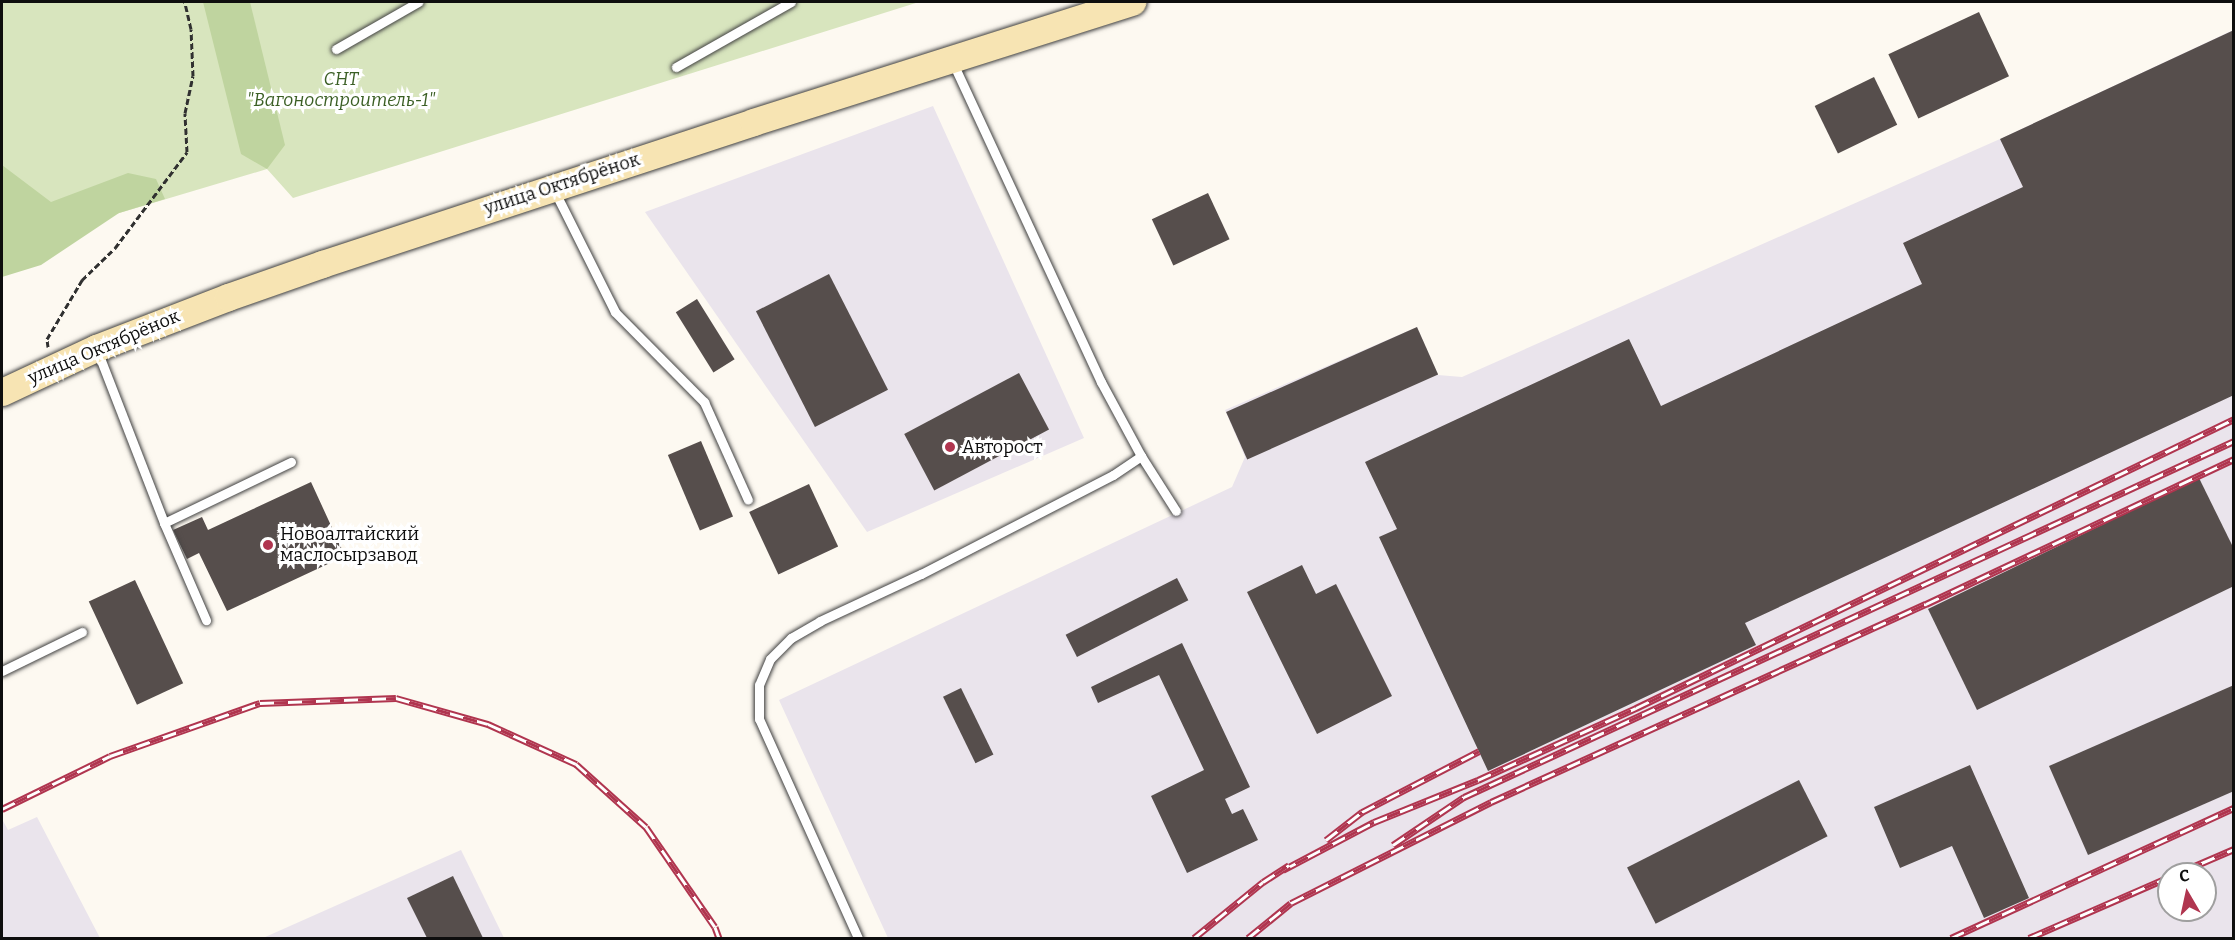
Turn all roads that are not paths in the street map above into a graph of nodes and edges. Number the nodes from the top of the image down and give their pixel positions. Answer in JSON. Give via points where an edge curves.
{"nodes":[{"id":1,"x":418,"y":2,"type":"edge"},
{"id":2,"x":791,"y":2,"type":"edge"},
{"id":3,"x":1132,"y":2,"type":"edge"},
{"id":4,"x":336,"y":49,"type":"dead end"},
{"id":5,"x":952,"y":61,"type":"junction"},
{"id":6,"x":676,"y":67,"type":"dead end"},
{"id":7,"x":553,"y":188,"type":"junction"},
{"id":8,"x":96,"y":348,"type":"junction"},
{"id":9,"x":2,"y":392,"type":"edge"},
{"id":10,"x":1141,"y":456,"type":"junction"},
{"id":11,"x":291,"y":462,"type":"dead end"},
{"id":12,"x":748,"y":500,"type":"dead end"},
{"id":13,"x":1176,"y":511,"type":"dead end"},
{"id":14,"x":164,"y":523,"type":"junction"},
{"id":15,"x":206,"y":620,"type":"dead end"},
{"id":16,"x":82,"y":632,"type":"dead end"},
{"id":17,"x":2,"y":671,"type":"edge"},
{"id":18,"x":858,"y":939,"type":"edge"}],
"edges":[{"from":1,"to":4,"type":"lane"},
{"from":2,"to":6,"type":"lane"},
{"from":3,"to":5,"type":"street","name":"улица Октябрёнок"},
{"from":5,"to":7,"type":"street","name":"улица Октябрёнок"},
{"from":5,"to":10,"type":"lane","via":[[1101,382]]},
{"from":7,"to":8,"type":"street","name":"улица Октябрёнок","via":[[228,297]]},
{"from":7,"to":12,"type":"lane","via":[[615,312],[704,402]]},
{"from":8,"to":9,"type":"street","name":"улица Октябрёнок"},
{"from":8,"to":14,"type":"lane"},
{"from":10,"to":13,"type":"lane"},
{"from":10,"to":18,"type":"lane","via":[[1113,475],[921,574],[820,621],[791,638],[770,659],[759,685],[759,719]]},
{"from":11,"to":14,"type":"lane"},
{"from":14,"to":15,"type":"lane"},
{"from":16,"to":17,"type":"lane"}]}
